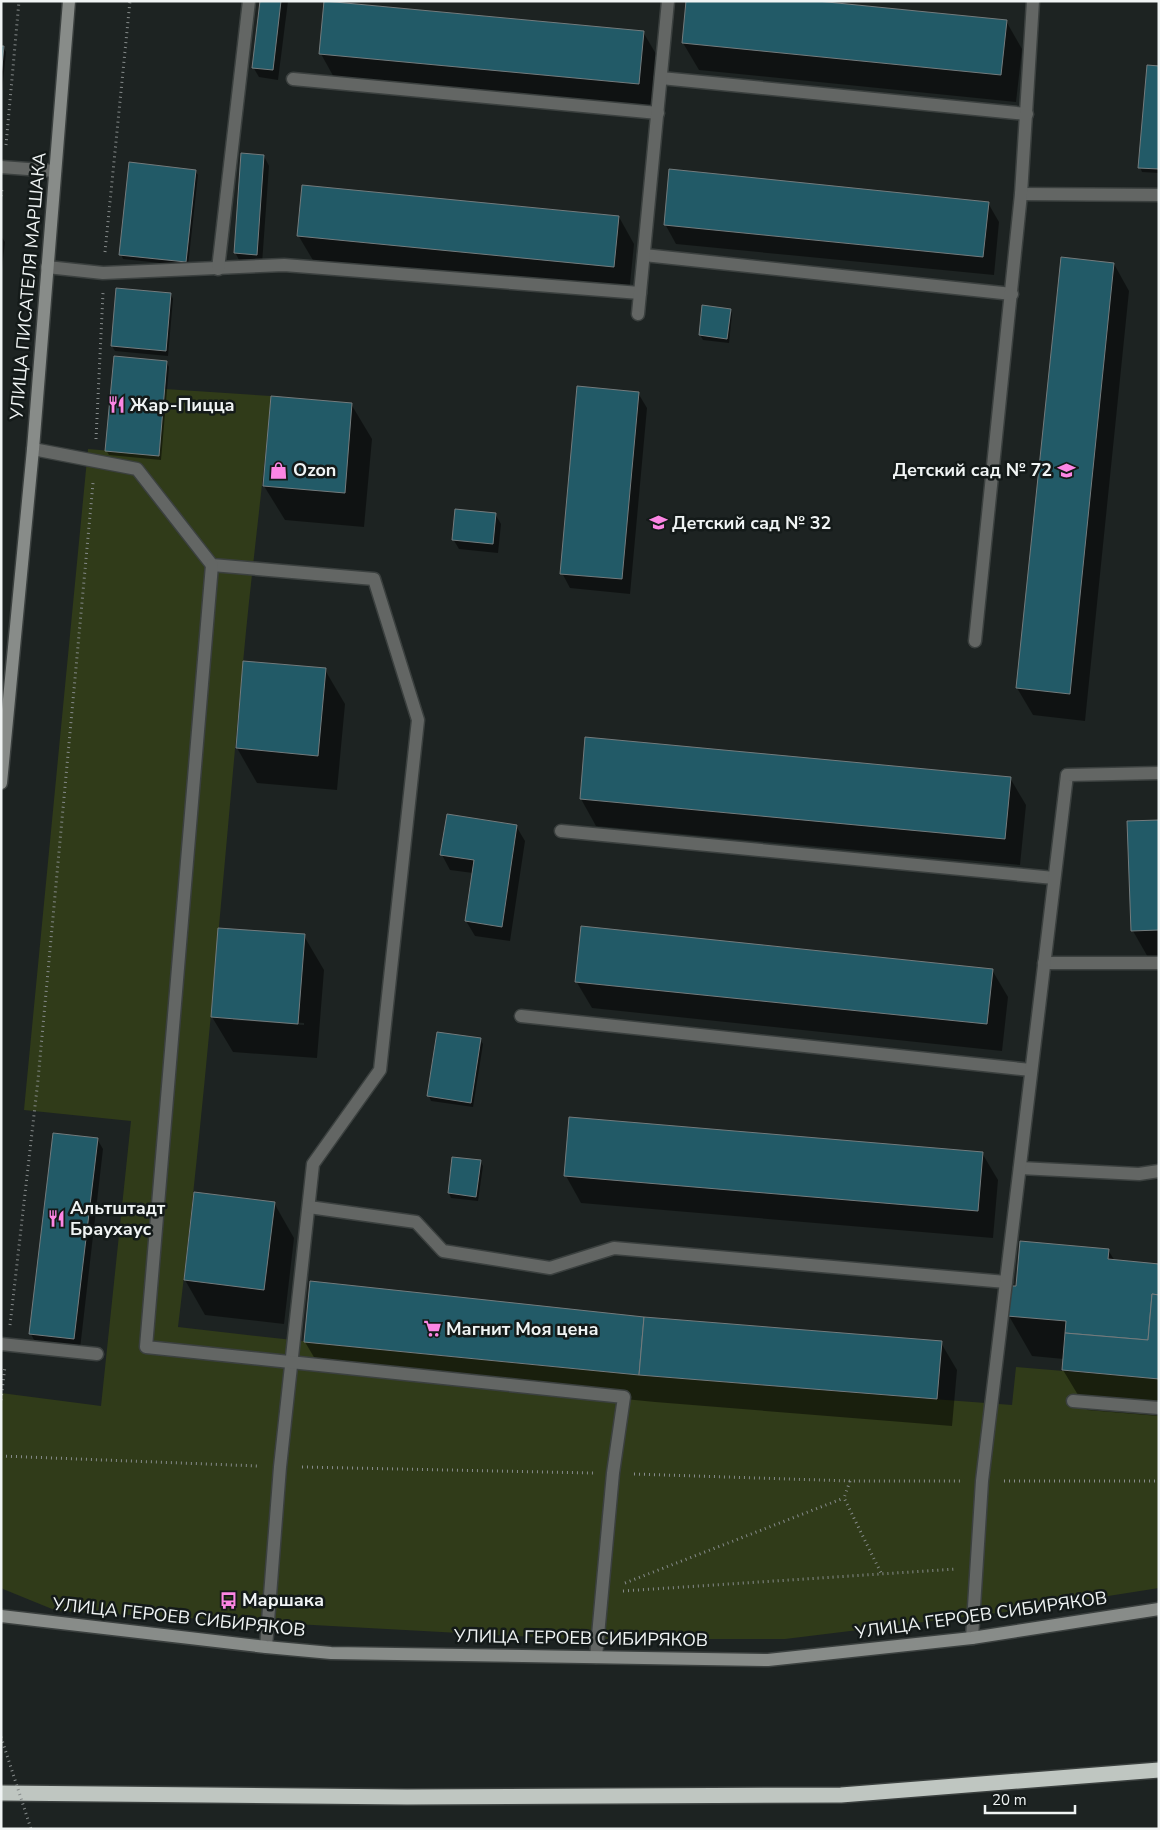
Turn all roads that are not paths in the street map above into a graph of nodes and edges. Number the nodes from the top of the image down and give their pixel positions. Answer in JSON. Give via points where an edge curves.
{"nodes":[{"id":1,"x":69,"y":1,"type":"edge"},
{"id":2,"x":249,"y":1,"type":"edge"},
{"id":3,"x":668,"y":1,"type":"edge"},
{"id":4,"x":1034,"y":1,"type":"edge"},
{"id":5,"x":661,"y":78,"type":"junction"},
{"id":6,"x":293,"y":79,"type":"dead end"},
{"id":7,"x":658,"y":113,"type":"junction"},
{"id":8,"x":1027,"y":114,"type":"junction"},
{"id":9,"x":3,"y":167,"type":"edge"},
{"id":10,"x":55,"y":171,"type":"junction"},
{"id":11,"x":1021,"y":194,"type":"junction"},
{"id":12,"x":1159,"y":195,"type":"edge"},
{"id":13,"x":644,"y":255,"type":"junction"},
{"id":14,"x":47,"y":267,"type":"junction"},
{"id":15,"x":218,"y":269,"type":"junction"},
{"id":16,"x":640,"y":293,"type":"junction"},
{"id":17,"x":1012,"y":294,"type":"junction"},
{"id":18,"x":638,"y":314,"type":"dead end"},
{"id":19,"x":33,"y":449,"type":"junction"},
{"id":20,"x":212,"y":565,"type":"junction"},
{"id":21,"x":975,"y":641,"type":"dead end"},
{"id":22,"x":1159,"y":773,"type":"edge"},
{"id":23,"x":1,"y":783,"type":"edge"},
{"id":24,"x":561,"y":831,"type":"dead end"},
{"id":25,"x":1054,"y":878,"type":"junction"},
{"id":26,"x":1044,"y":963,"type":"junction"},
{"id":27,"x":1159,"y":963,"type":"edge"},
{"id":28,"x":521,"y":1016,"type":"dead end"},
{"id":29,"x":1031,"y":1070,"type":"junction"},
{"id":30,"x":1020,"y":1168,"type":"junction"},
{"id":31,"x":1159,"y":1171,"type":"edge"},
{"id":32,"x":308,"y":1207,"type":"junction"},
{"id":33,"x":1006,"y":1282,"type":"junction"},
{"id":34,"x":5,"y":1344,"type":"edge"},
{"id":35,"x":97,"y":1354,"type":"dead end"},
{"id":36,"x":292,"y":1362,"type":"junction"},
{"id":37,"x":1073,"y":1401,"type":"dead end"},
{"id":38,"x":1159,"y":1408,"type":"edge"},
{"id":39,"x":1159,"y":1609,"type":"edge"},
{"id":40,"x":1,"y":1616,"type":"edge"},
{"id":41,"x":972,"y":1638,"type":"junction"},
{"id":42,"x":266,"y":1647,"type":"junction"},
{"id":43,"x":596,"y":1657,"type":"junction"},
{"id":44,"x":1159,"y":1770,"type":"edge"},
{"id":45,"x":1,"y":1793,"type":"edge"}],
"edges":[{"from":1,"to":10,"type":"street","name":"УЛИЦА ПИСАТЕЛЯ МАРШАКА"},
{"from":2,"to":15,"type":"lane"},
{"from":3,"to":5,"type":"lane"},
{"from":4,"to":8,"type":"lane"},
{"from":5,"to":7,"type":"lane"},
{"from":5,"to":8,"type":"lane"},
{"from":6,"to":7,"type":"lane"},
{"from":7,"to":13,"type":"lane"},
{"from":8,"to":11,"type":"lane"},
{"from":9,"to":10,"type":"lane"},
{"from":10,"to":14,"type":"street","name":"УЛИЦА ПИСАТЕЛЯ МАРШАКА"},
{"from":11,"to":12,"type":"lane"},
{"from":11,"to":17,"type":"lane"},
{"from":13,"to":16,"type":"lane"},
{"from":13,"to":17,"type":"lane"},
{"from":14,"to":15,"type":"lane","via":[[103,274]]},
{"from":14,"to":19,"type":"street","name":"УЛИЦА ПИСАТЕЛЯ МАРШАКА"},
{"from":15,"to":16,"type":"lane","via":[[284,265]]},
{"from":16,"to":18,"type":"lane"},
{"from":17,"to":21,"type":"lane"},
{"from":19,"to":20,"type":"lane","via":[[137,470]]},
{"from":19,"to":23,"type":"street","name":"УЛИЦА ПИСАТЕЛЯ МАРШАКА"},
{"from":20,"to":32,"type":"lane","via":[[374,579],[418,720],[380,1070],[313,1164]]},
{"from":20,"to":36,"type":"lane","via":[[146,1347]]},
{"from":22,"to":25,"type":"lane","via":[[1067,775]]},
{"from":24,"to":25,"type":"lane"},
{"from":25,"to":26,"type":"lane"},
{"from":26,"to":27,"type":"lane"},
{"from":26,"to":29,"type":"lane"},
{"from":28,"to":29,"type":"lane"},
{"from":29,"to":30,"type":"lane"},
{"from":30,"to":31,"type":"lane","via":[[1139,1174]]},
{"from":30,"to":33,"type":"lane"},
{"from":32,"to":33,"type":"lane","via":[[416,1222],[443,1251],[550,1268],[614,1248]]},
{"from":32,"to":36,"type":"lane"},
{"from":33,"to":41,"type":"lane","via":[[982,1481]]},
{"from":34,"to":35,"type":"lane"},
{"from":36,"to":42,"type":"lane"},
{"from":36,"to":43,"type":"lane","via":[[624,1397],[613,1473]]},
{"from":37,"to":38,"type":"lane"},
{"from":39,"to":41,"type":"street","name":"УЛИЦА ГЕРОЕВ СИБИРЯКОВ"},
{"from":40,"to":42,"type":"street","name":"УЛИЦА ГЕРОЕВ СИБИРЯКОВ"},
{"from":41,"to":43,"type":"street","name":"УЛИЦА ГЕРОЕВ СИБИРЯКОВ","via":[[768,1660]]},
{"from":42,"to":43,"type":"street","name":"УЛИЦА ГЕРОЕВ СИБИРЯКОВ","via":[[331,1653]]},
{"from":44,"to":45,"type":"highway","via":[[841,1795],[407,1797]]}]}
